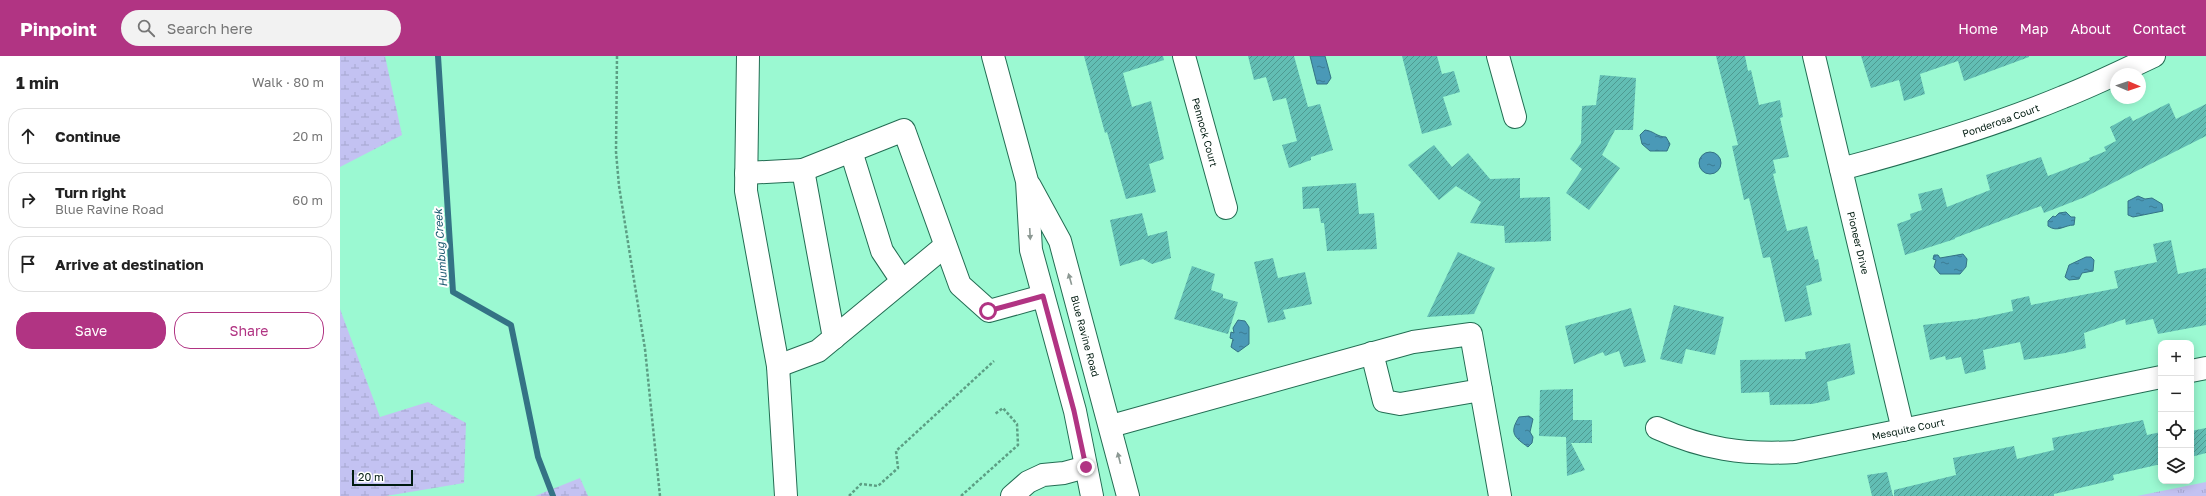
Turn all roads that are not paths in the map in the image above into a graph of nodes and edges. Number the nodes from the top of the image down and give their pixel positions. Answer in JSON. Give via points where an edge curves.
{"nodes":[{"id":1,"x":748,"y":56,"type":"edge"},
{"id":2,"x":992,"y":56,"type":"edge"},
{"id":3,"x":1184,"y":56,"type":"edge"},
{"id":4,"x":1498,"y":56,"type":"edge"},
{"id":5,"x":1814,"y":56,"type":"edge"},
{"id":6,"x":2154,"y":56,"type":"edge"},
{"id":7,"x":1515,"y":117,"type":"dead end"},
{"id":8,"x":851,"y":151,"type":"junction"},
{"id":9,"x":1841,"y":169,"type":"junction"},
{"id":10,"x":803,"y":170,"type":"junction"},
{"id":11,"x":746,"y":173,"type":"junction"},
{"id":12,"x":1027,"y":182,"type":"junction"},
{"id":13,"x":1226,"y":208,"type":"dead end"},
{"id":14,"x":945,"y":246,"type":"junction"},
{"id":15,"x":902,"y":281,"type":"junction"},
{"id":16,"x":1043,"y":296,"type":"junction"},
{"id":17,"x":834,"y":338,"type":"junction"},
{"id":18,"x":1372,"y":354,"type":"junction"},
{"id":19,"x":778,"y":366,"type":"junction"},
{"id":20,"x":2206,"y":368,"type":"edge"},
{"id":21,"x":2194,"y":370,"type":"edge"},
{"id":22,"x":2158,"y":379,"type":"edge"},
{"id":23,"x":1481,"y":390,"type":"junction"},
{"id":24,"x":1111,"y":426,"type":"junction"},
{"id":25,"x":1657,"y":428,"type":"dead end"},
{"id":26,"x":1903,"y":430,"type":"junction"},
{"id":27,"x":1086,"y":467,"type":"junction"},
{"id":28,"x":786,"y":496,"type":"edge"},
{"id":29,"x":1012,"y":496,"type":"edge"},
{"id":30,"x":1092,"y":496,"type":"edge"},
{"id":31,"x":1128,"y":496,"type":"edge"},
{"id":32,"x":1500,"y":496,"type":"edge"}],
"edges":[{"from":1,"to":11,"type":"street"},
{"from":2,"to":12,"type":"street","name":"Blue Ravine Road"},
{"from":3,"to":13,"type":"street","name":"Pennock Court"},
{"from":4,"to":7,"type":"street"},
{"from":5,"to":9,"type":"street","name":"Pioneer Drive"},
{"from":6,"to":9,"type":"street","name":"Ponderosa Court","via":[[2063,97],[1990,125],[1916,149]]},
{"from":8,"to":10,"type":"street"},
{"from":8,"to":14,"type":"street","via":[[904,130]]},
{"from":8,"to":15,"type":"street","via":[[882,251]]},
{"from":9,"to":26,"type":"street","name":"Pioneer Drive"},
{"from":10,"to":11,"type":"street"},
{"from":10,"to":17,"type":"street"},
{"from":11,"to":19,"type":"street","via":[[746,191]]},
{"from":12,"to":16,"type":"street","name":"Blue Ravine Road","one_way":true,"via":[[1031,250]]},
{"from":24,"to":12,"type":"street","name":"Blue Ravine Road","one_way":true,"via":[[1060,240]]},
{"from":14,"to":15,"type":"street"},
{"from":14,"to":16,"type":"street","via":[[960,285],[988,311]]},
{"from":15,"to":17,"type":"street"},
{"from":16,"to":27,"type":"street","name":"Blue Ravine Road","via":[[1074,411]]},
{"from":17,"to":19,"type":"street","via":[[818,351]]},
{"from":18,"to":23,"type":"street","via":[[1384,401],[1400,404]]},
{"from":18,"to":23,"type":"street","via":[[1413,342],[1471,334]]},
{"from":18,"to":24,"type":"street"},
{"from":19,"to":28,"type":"street"},
{"from":20,"to":21,"type":"street"},
{"from":22,"to":26,"type":"street","name":"Mesquite Court"},
{"from":23,"to":32,"type":"street"},
{"from":31,"to":24,"type":"street","name":"Blue Ravine Road","one_way":true},
{"from":25,"to":26,"type":"street","name":"Mesquite Court","via":[[1712,448],[1761,454],[1795,452]]},
{"from":27,"to":29,"type":"street","via":[[1043,475],[1028,482]]},
{"from":27,"to":30,"type":"street","name":"Blue Ravine Road"}]}
